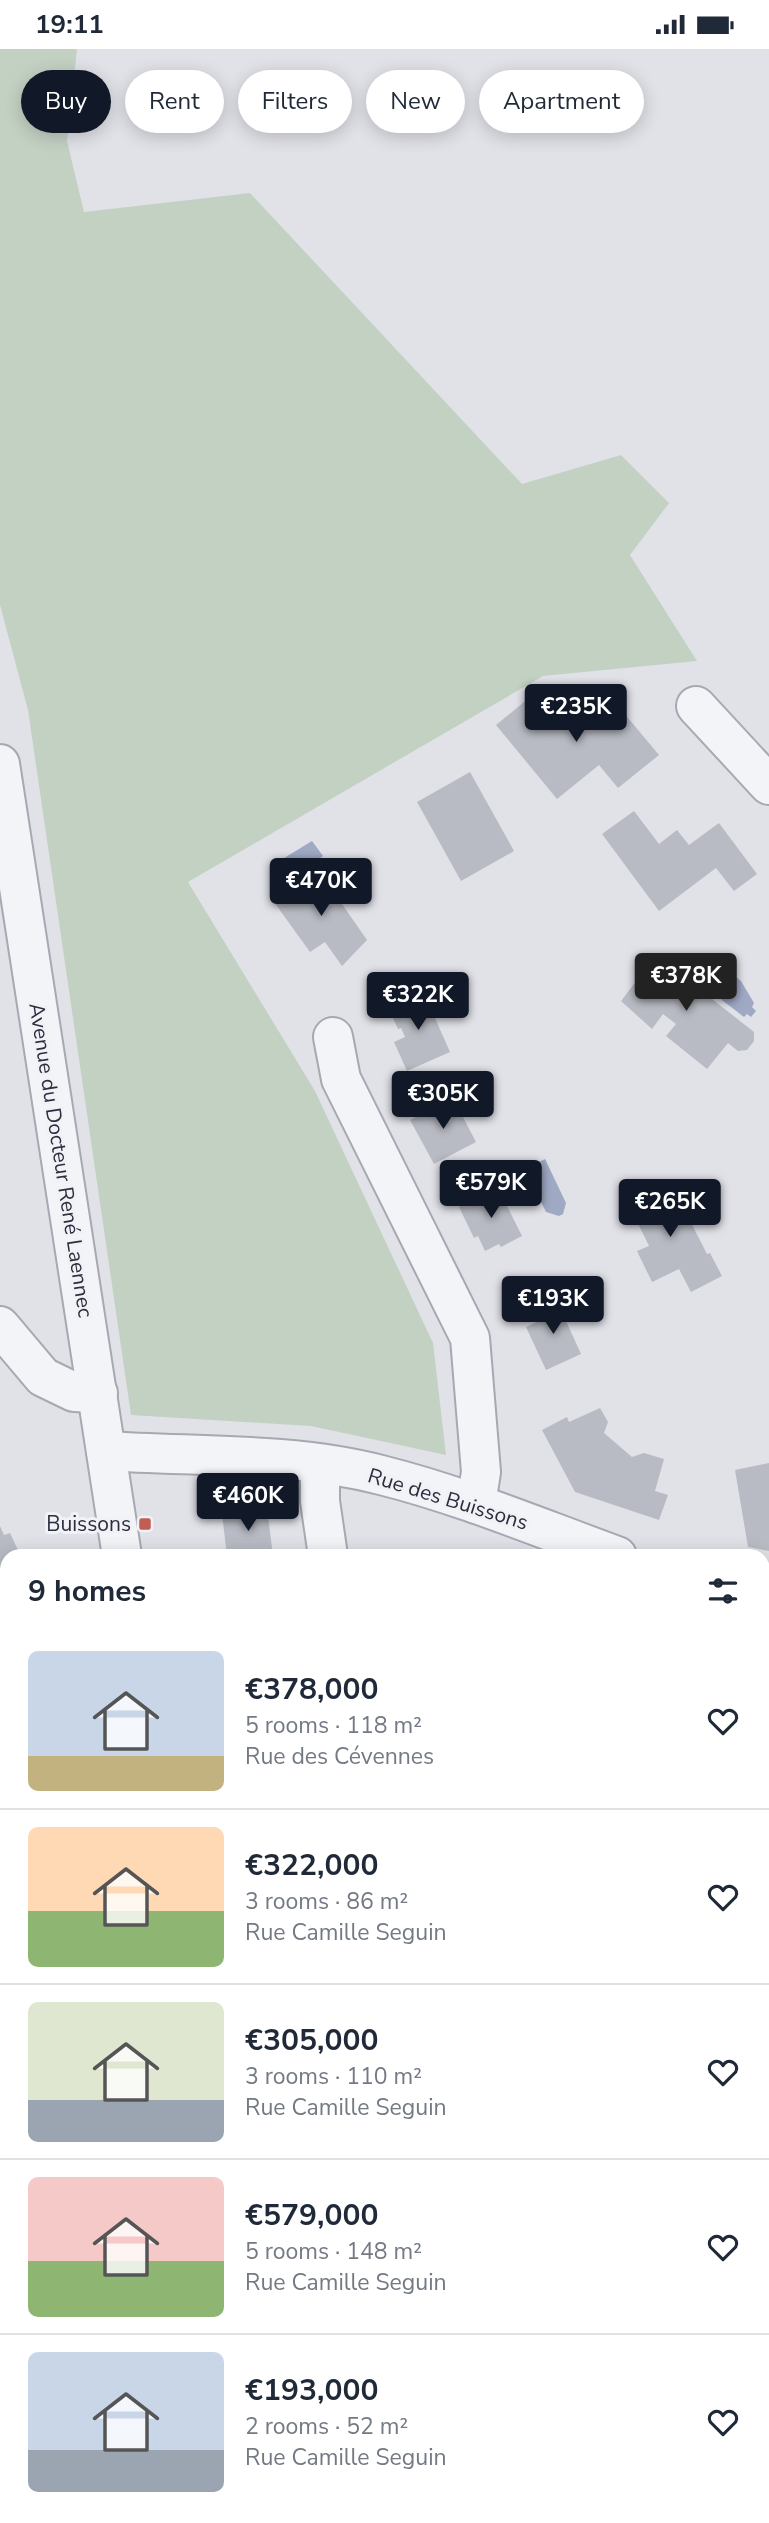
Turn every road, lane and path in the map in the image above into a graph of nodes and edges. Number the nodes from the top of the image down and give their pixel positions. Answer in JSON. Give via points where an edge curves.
{"nodes":[{"id":1,"x":696,"y":706,"type":"dead end"},
{"id":2,"x":0,"y":764,"type":"edge"},
{"id":3,"x":769,"y":785,"type":"edge"},
{"id":4,"x":333,"y":1037,"type":"dead end"},
{"id":5,"x":0,"y":1326,"type":"edge"},
{"id":6,"x":98,"y":1393,"type":"junction"},
{"id":7,"x":106,"y":1451,"type":"junction"},
{"id":8,"x":320,"y":1464,"type":"junction"},
{"id":9,"x":476,"y":1504,"type":"junction"},
{"id":10,"x":121,"y":1549,"type":"edge"},
{"id":11,"x":327,"y":1549,"type":"edge"},
{"id":12,"x":598,"y":1549,"type":"edge"}],
"edges":[{"from":1,"to":3,"type":"street"},
{"from":2,"to":6,"type":"street","name":"Avenue du Docteur René Laennec"},
{"from":4,"to":9,"type":"street","via":[[341,1079],[470,1338],[481,1472]]},
{"from":5,"to":6,"type":"street","via":[[43,1377],[74,1392]]},
{"from":6,"to":7,"type":"street","name":"Avenue du Docteur René Laennec"},
{"from":7,"to":8,"type":"street","name":"Rue des Buissons"},
{"from":7,"to":10,"type":"street","name":"Avenue du Docteur René Laennec"},
{"from":8,"to":9,"type":"street","name":"Rue des Buissons","via":[[381,1475]]},
{"from":8,"to":11,"type":"street"},
{"from":9,"to":12,"type":"street","name":"Rue des Buissons"}]}
